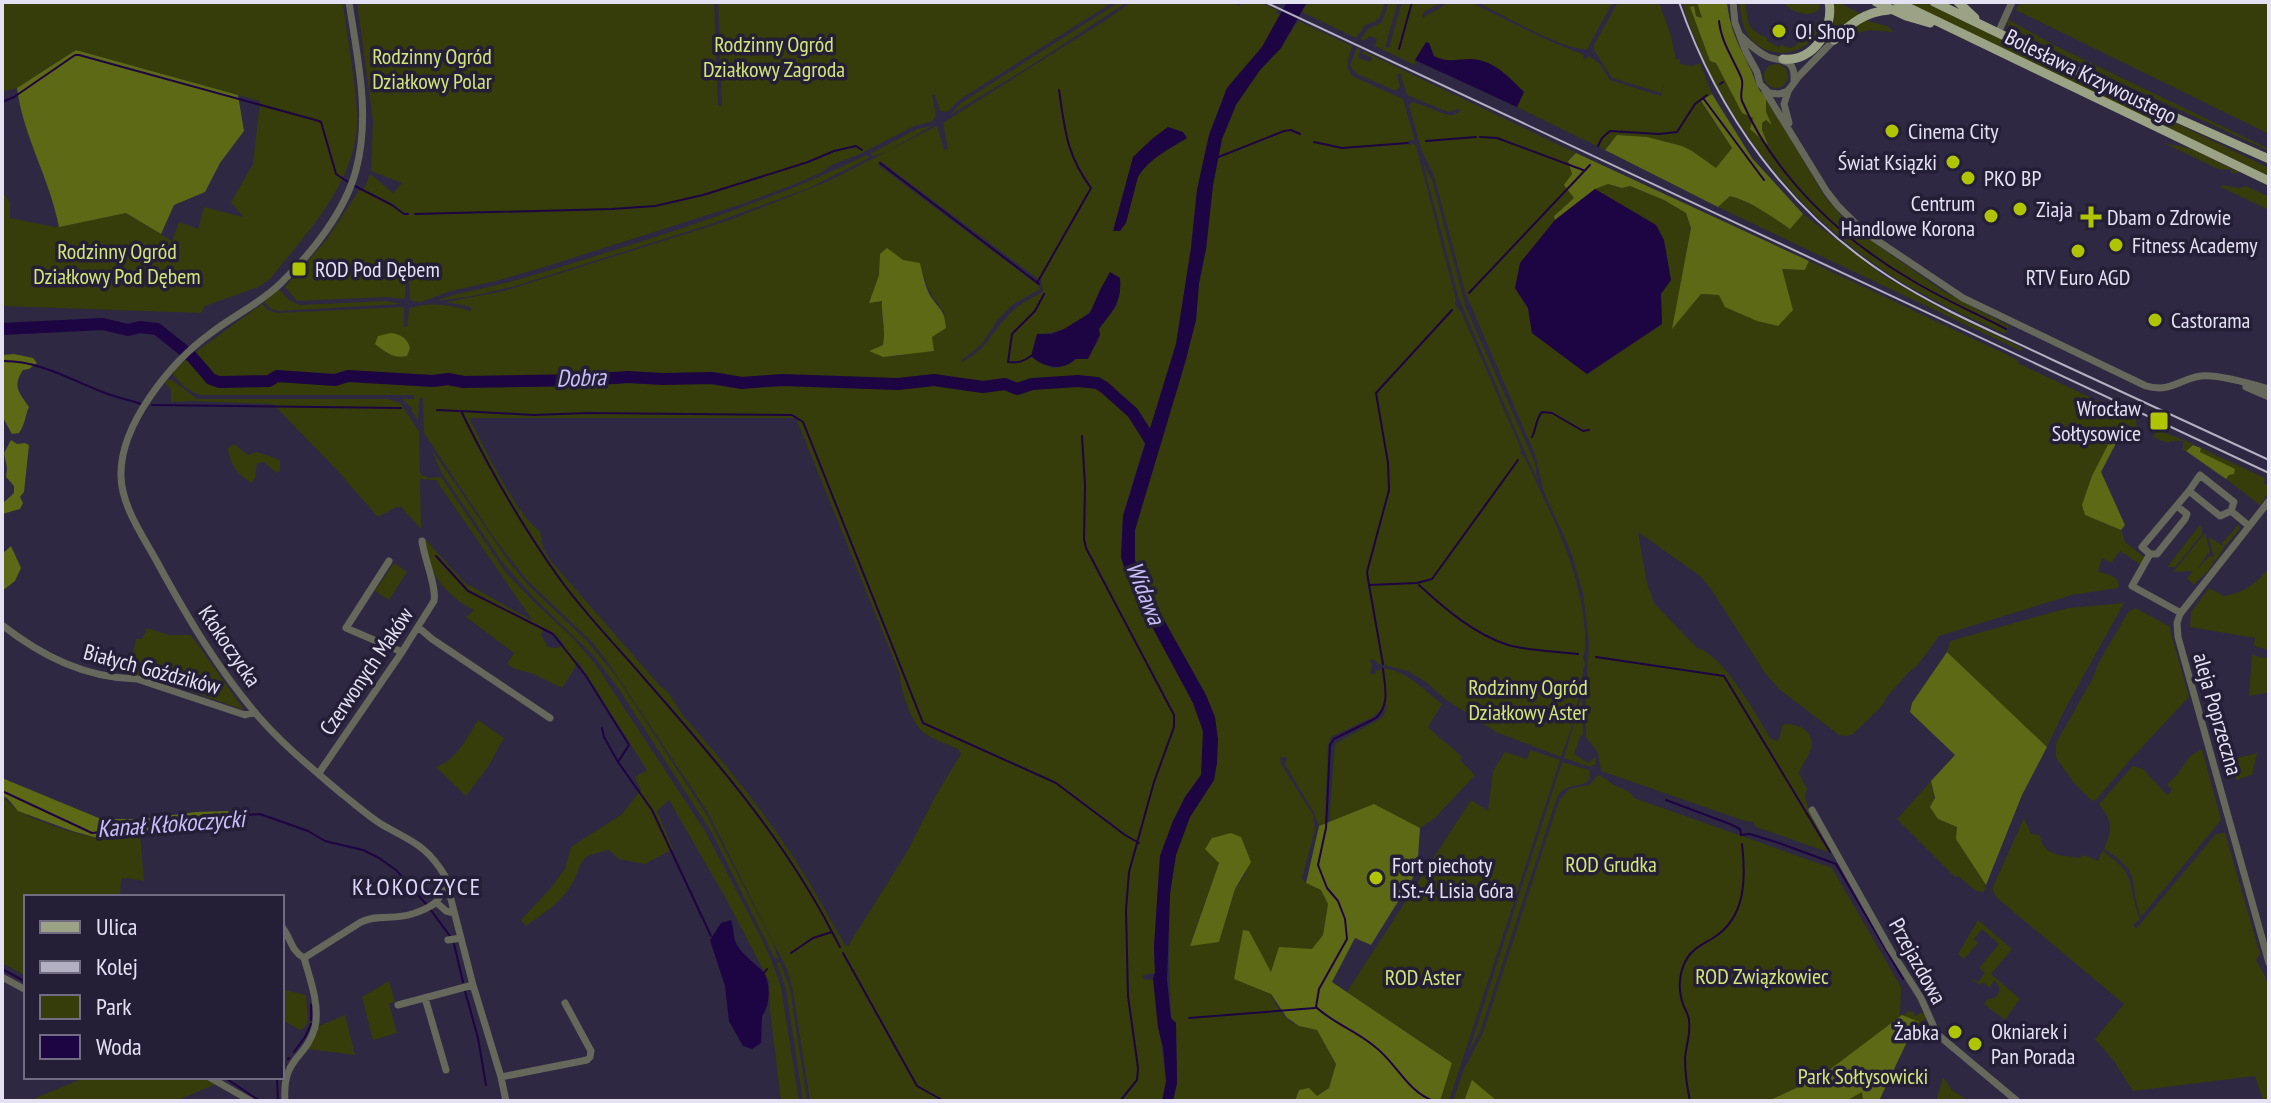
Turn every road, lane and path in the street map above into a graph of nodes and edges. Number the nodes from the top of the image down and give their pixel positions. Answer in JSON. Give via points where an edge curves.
{"nodes":[{"id":1,"x":349,"y":2,"type":"edge"},
{"id":2,"x":1733,"y":2,"type":"edge"},
{"id":3,"x":1829,"y":2,"type":"edge"},
{"id":4,"x":1876,"y":2,"type":"edge"},
{"id":5,"x":1934,"y":2,"type":"edge"},
{"id":6,"x":1958,"y":2,"type":"edge"},
{"id":7,"x":2012,"y":2,"type":"edge"},
{"id":8,"x":1894,"y":6,"type":"edge"},
{"id":9,"x":1983,"y":25,"type":"junction"},
{"id":10,"x":1738,"y":30,"type":"junction"},
{"id":11,"x":1998,"y":33,"type":"junction"},
{"id":12,"x":1834,"y":40,"type":"joint"},
{"id":13,"x":1779,"y":59,"type":"junction"},
{"id":14,"x":1758,"y":77,"type":"junction"},
{"id":15,"x":1792,"y":85,"type":"junction"},
{"id":16,"x":1765,"y":91,"type":"junction"},
{"id":17,"x":1793,"y":136,"type":"junction"},
{"id":18,"x":2269,"y":159,"type":"edge"},
{"id":19,"x":2269,"y":181,"type":"edge"},
{"id":20,"x":2237,"y":382,"type":"junction"},
{"id":21,"x":2269,"y":389,"type":"edge"},
{"id":22,"x":2269,"y":397,"type":"edge"},
{"id":23,"x":2189,"y":491,"type":"junction"},
{"id":24,"x":2269,"y":501,"type":"edge"},
{"id":25,"x":2177,"y":506,"type":"junction"},
{"id":26,"x":2231,"y":511,"type":"junction"},
{"id":27,"x":2249,"y":526,"type":"junction"},
{"id":28,"x":422,"y":541,"type":"dead end"},
{"id":29,"x":2150,"y":554,"type":"junction"},
{"id":30,"x":389,"y":561,"type":"dead end"},
{"id":31,"x":2181,"y":613,"type":"junction"},
{"id":32,"x":2,"y":625,"type":"edge"},
{"id":33,"x":418,"y":627,"type":"junction"},
{"id":34,"x":402,"y":652,"type":"junction"},
{"id":35,"x":255,"y":712,"type":"junction"},
{"id":36,"x":550,"y":718,"type":"dead end"},
{"id":37,"x":319,"y":773,"type":"junction"},
{"id":38,"x":1812,"y":810,"type":"dead end"},
{"id":39,"x":449,"y":888,"type":"junction"},
{"id":40,"x":430,"y":905,"type":"junction"},
{"id":41,"x":454,"y":913,"type":"junction"},
{"id":42,"x":284,"y":929,"type":"edge"},
{"id":43,"x":461,"y":938,"type":"junction"},
{"id":44,"x":448,"y":940,"type":"dead end"},
{"id":45,"x":304,"y":958,"type":"junction"},
{"id":46,"x":2269,"y":963,"type":"edge"},
{"id":47,"x":2,"y":977,"type":"edge"},
{"id":48,"x":473,"y":985,"type":"junction"},
{"id":49,"x":24,"y":989,"type":"edge"},
{"id":50,"x":425,"y":998,"type":"junction"},
{"id":51,"x":565,"y":1003,"type":"dead end"},
{"id":52,"x":398,"y":1005,"type":"dead end"},
{"id":53,"x":446,"y":1070,"type":"dead end"},
{"id":54,"x":501,"y":1077,"type":"junction"},
{"id":55,"x":212,"y":1079,"type":"edge"},
{"id":56,"x":251,"y":1101,"type":"edge"},
{"id":57,"x":285,"y":1101,"type":"edge"},
{"id":58,"x":506,"y":1101,"type":"edge"},
{"id":59,"x":2017,"y":1101,"type":"edge"}],
"edges":[{"from":1,"to":35,"type":"street","name":"Kłokoczycka","via":[[364,114],[350,189],[334,219],[279,285],[178,362],[153,394],[121,461],[122,487],[134,519],[196,632]]},
{"from":2,"to":10,"type":"street"},
{"from":3,"to":13,"type":"main road","via":[[1830,23],[1822,39],[1801,57]]},
{"from":4,"to":8,"type":"main road","name":"Bolesława Krzywoustego"},
{"from":5,"to":9,"type":"main road","name":"Bolesława Krzywoustego"},
{"from":6,"to":9,"type":"main road"},
{"from":7,"to":11,"type":"street"},
{"from":8,"to":12,"type":"main road","via":[[1859,18]]},
{"from":8,"to":19,"type":"main road","name":"Bolesława Krzywoustego"},
{"from":9,"to":11,"type":"main road","name":"Bolesława Krzywoustego"},
{"from":10,"to":13,"type":"street","via":[[1757,51]]},
{"from":10,"to":14,"type":"street"},
{"from":11,"to":18,"type":"main road","name":"Bolesława Krzywoustego"},
{"from":12,"to":15,"type":"street"},
{"from":13,"to":14,"type":"street","via":[[1764,63]]},
{"from":13,"to":15,"type":"street","via":[[1794,70]]},
{"from":14,"to":16,"type":"street"},
{"from":15,"to":16,"type":"street","via":[[1779,94]]},
{"from":15,"to":17,"type":"street","via":[[1784,105]]},
{"from":16,"to":17,"type":"street"},
{"from":17,"to":20,"type":"street","via":[[1827,192],[1863,231],[1963,298],[2151,388],[2168,388],[2203,375]]},
{"from":20,"to":21,"type":"street"},
{"from":20,"to":22,"type":"street"},
{"from":23,"to":25,"type":"street"},
{"from":23,"to":26,"type":"street","via":[[2220,516]]},
{"from":23,"to":26,"type":"street","via":[[2200,475],[2234,502]]},
{"from":24,"to":27,"type":"street"},
{"from":25,"to":29,"type":"street","via":[[2142,547]]},
{"from":25,"to":29,"type":"street","via":[[2187,514],[2185,519],[2157,554]]},
{"from":26,"to":27,"type":"street"},
{"from":27,"to":31,"type":"street"},
{"from":28,"to":33,"type":"street","name":"Czerwonych Maków","via":[[435,597]]},
{"from":29,"to":31,"type":"street","via":[[2132,586]]},
{"from":30,"to":34,"type":"street","via":[[346,628]]},
{"from":31,"to":46,"type":"street","name":"aleja Poprzeczna","via":[[2178,637]]},
{"from":32,"to":35,"type":"street","name":"Białych Goździków","via":[[32,648],[85,672],[137,679],[245,715]]},
{"from":33,"to":34,"type":"street","name":"Czerwonych Maków"},
{"from":33,"to":36,"type":"street"},
{"from":34,"to":37,"type":"street","name":"Czerwonych Maków"},
{"from":35,"to":37,"type":"street","name":"Kłokoczycka"},
{"from":37,"to":39,"type":"street","name":"Kłokoczycka","via":[[368,815],[423,848],[439,865]]},
{"from":38,"to":59,"type":"street","name":"Przejazdowa","via":[[1937,1034]]},
{"from":39,"to":40,"type":"street"},
{"from":39,"to":41,"type":"street","name":"Kłokoczycka"},
{"from":40,"to":41,"type":"street"},
{"from":40,"to":45,"type":"street","via":[[403,917],[368,918]]},
{"from":41,"to":43,"type":"street","name":"Kłokoczycka"},
{"from":42,"to":45,"type":"street"},
{"from":43,"to":44,"type":"street"},
{"from":43,"to":48,"type":"street","name":"Kłokoczycka"},
{"from":45,"to":57,"type":"street","via":[[316,1023],[287,1073]]},
{"from":47,"to":49,"type":"street"},
{"from":48,"to":50,"type":"street"},
{"from":48,"to":54,"type":"street","name":"Kłokoczycka"},
{"from":50,"to":52,"type":"street"},
{"from":50,"to":53,"type":"street"},
{"from":51,"to":54,"type":"street","via":[[590,1057]]},
{"from":54,"to":58,"type":"street","name":"Kłokoczycka"},
{"from":55,"to":56,"type":"street"}]}
